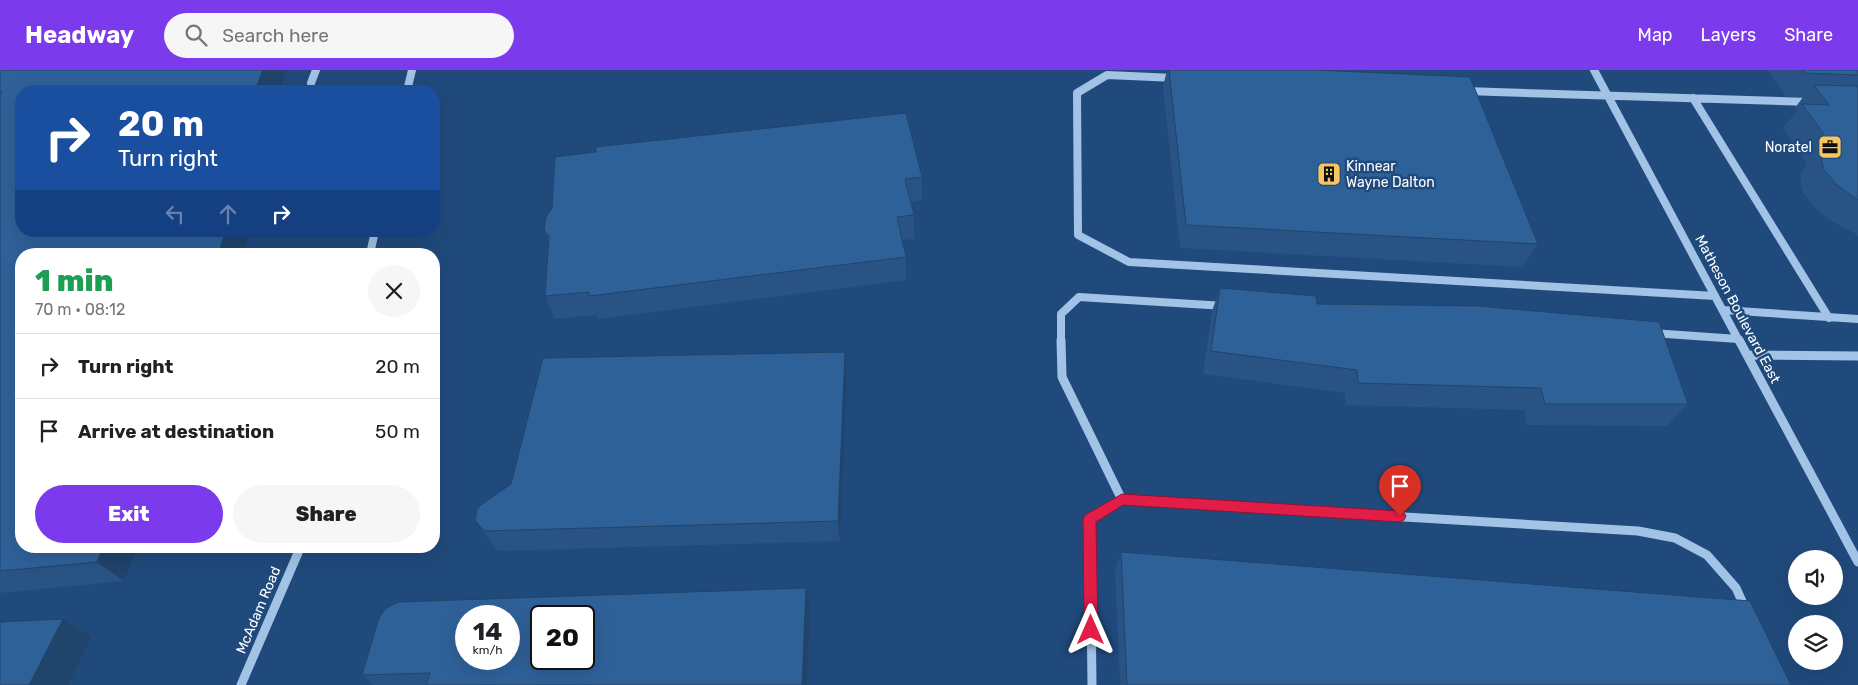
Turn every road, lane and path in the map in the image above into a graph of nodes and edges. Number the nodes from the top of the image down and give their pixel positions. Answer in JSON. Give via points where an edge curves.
{"nodes":[{"id":1,"x":316,"y":70,"type":"edge"},
{"id":2,"x":412,"y":70,"type":"edge"},
{"id":3,"x":1594,"y":70,"type":"edge"},
{"id":4,"x":1187,"y":78,"type":"edge"},
{"id":5,"x":311,"y":83,"type":"dead end"},
{"id":6,"x":408,"y":85,"type":"edge"},
{"id":7,"x":1455,"y":90,"type":"edge"},
{"id":8,"x":1608,"y":97,"type":"junction"},
{"id":9,"x":1693,"y":98,"type":"junction"},
{"id":10,"x":1822,"y":103,"type":"edge"},
{"id":11,"x":1715,"y":296,"type":"junction"},
{"id":12,"x":1237,"y":307,"type":"edge"},
{"id":13,"x":1723,"y":310,"type":"junction"},
{"id":14,"x":1829,"y":318,"type":"junction"},
{"id":15,"x":1858,"y":319,"type":"edge"},
{"id":16,"x":1640,"y":333,"type":"edge"},
{"id":17,"x":1738,"y":339,"type":"junction"},
{"id":18,"x":1747,"y":356,"type":"junction"},
{"id":19,"x":1858,"y":356,"type":"edge"},
{"id":20,"x":1122,"y":500,"type":"junction"},
{"id":21,"x":298,"y":553,"type":"edge"},
{"id":22,"x":1858,"y":562,"type":"edge"},
{"id":23,"x":1752,"y":623,"type":"edge"},
{"id":24,"x":242,"y":685,"type":"edge"},
{"id":25,"x":1092,"y":685,"type":"edge"}],
"edges":[{"from":1,"to":5,"type":"street"},
{"from":2,"to":6,"type":"street"},
{"from":3,"to":8,"type":"street","name":"Matheson Boulevard East"},
{"from":4,"to":11,"type":"street","via":[[1107,75],[1077,93],[1078,235],[1130,262]]},
{"from":7,"to":8,"type":"street"},
{"from":8,"to":9,"type":"street"},
{"from":8,"to":11,"type":"street","name":"Matheson Boulevard East"},
{"from":9,"to":10,"type":"street"},
{"from":9,"to":14,"type":"street"},
{"from":11,"to":13,"type":"street","name":"Matheson Boulevard East"},
{"from":12,"to":20,"type":"street","via":[[1079,297],[1061,314],[1062,377]]},
{"from":13,"to":14,"type":"street"},
{"from":13,"to":17,"type":"street","name":"Matheson Boulevard East"},
{"from":14,"to":15,"type":"street"},
{"from":16,"to":17,"type":"street"},
{"from":17,"to":18,"type":"street","name":"Matheson Boulevard East"},
{"from":18,"to":19,"type":"street"},
{"from":18,"to":22,"type":"street","name":"Matheson Boulevard East"},
{"from":20,"to":23,"type":"street","via":[[1638,531],[1675,538],[1707,555],[1736,588]]},
{"from":20,"to":25,"type":"street","via":[[1090,519]]},
{"from":21,"to":24,"type":"street","name":"McAdam Road"}]}
